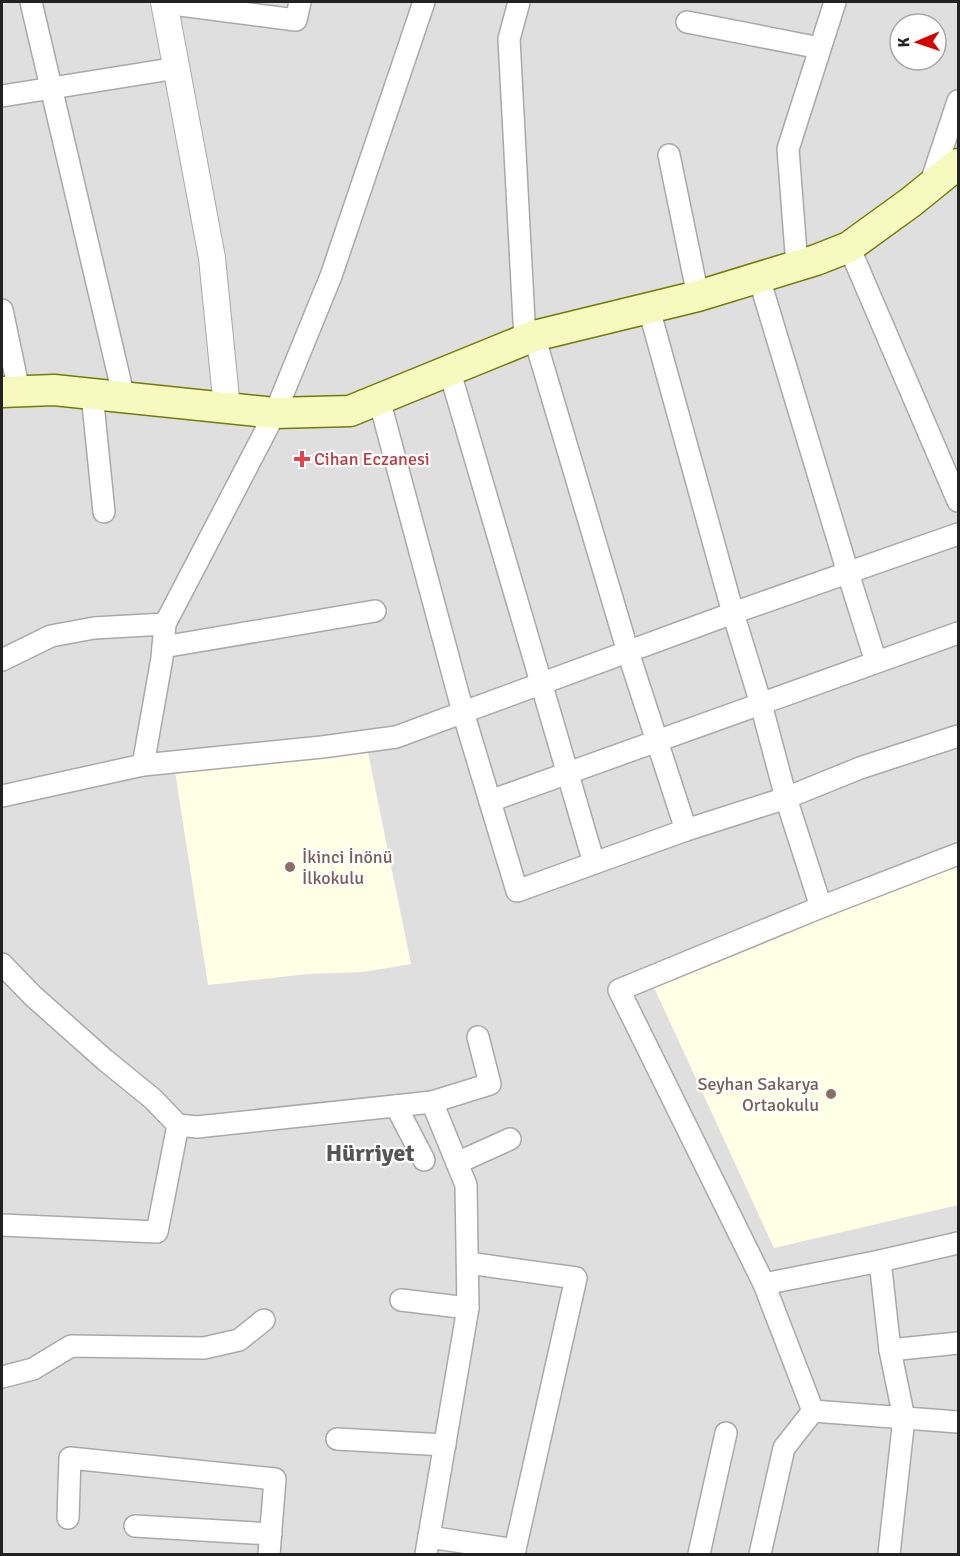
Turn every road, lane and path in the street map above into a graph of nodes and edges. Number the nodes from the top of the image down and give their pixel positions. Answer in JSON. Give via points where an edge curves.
{"nodes":[{"id":1,"x":31,"y":2,"type":"edge"},
{"id":2,"x":165,"y":2,"type":"edge"},
{"id":3,"x":300,"y":2,"type":"edge"},
{"id":4,"x":424,"y":2,"type":"edge"},
{"id":5,"x":519,"y":2,"type":"edge"},
{"id":6,"x":835,"y":2,"type":"edge"},
{"id":7,"x":687,"y":22,"type":"dead end"},
{"id":8,"x":820,"y":48,"type":"junction"},
{"id":9,"x":177,"y":68,"type":"junction"},
{"id":10,"x":51,"y":89,"type":"junction"},
{"id":11,"x":2,"y":96,"type":"edge"},
{"id":12,"x":958,"y":101,"type":"edge"},
{"id":13,"x":669,"y":155,"type":"dead end"},
{"id":14,"x":958,"y":164,"type":"edge"},
{"id":15,"x":928,"y":188,"type":"junction"},
{"id":16,"x":849,"y":247,"type":"junction"},
{"id":17,"x":797,"y":266,"type":"junction"},
{"id":18,"x":759,"y":278,"type":"junction"},
{"id":19,"x":698,"y":296,"type":"junction"},
{"id":20,"x":649,"y":309,"type":"junction"},
{"id":21,"x":2,"y":310,"type":"edge"},
{"id":22,"x":529,"y":338,"type":"junction"},
{"id":23,"x":449,"y":369,"type":"junction"},
{"id":24,"x":10,"y":392,"type":"edge"},
{"id":25,"x":92,"y":394,"type":"junction"},
{"id":26,"x":124,"y":398,"type":"junction"},
{"id":27,"x":379,"y":399,"type":"junction"},
{"id":28,"x":227,"y":408,"type":"junction"},
{"id":29,"x":275,"y":413,"type":"junction"},
{"id":30,"x":958,"y":501,"type":"edge"},
{"id":31,"x":104,"y":512,"type":"dead end"},
{"id":32,"x":958,"y":534,"type":"edge"},
{"id":33,"x":848,"y":573,"type":"junction"},
{"id":34,"x":375,"y":611,"type":"dead end"},
{"id":35,"x":733,"y":613,"type":"junction"},
{"id":36,"x":165,"y":624,"type":"junction"},
{"id":37,"x":958,"y":633,"type":"edge"},
{"id":38,"x":163,"y":647,"type":"junction"},
{"id":39,"x":628,"y":652,"type":"junction"},
{"id":40,"x":2,"y":660,"type":"edge"},
{"id":41,"x":876,"y":662,"type":"junction"},
{"id":42,"x":541,"y":684,"type":"junction"},
{"id":43,"x":761,"y":704,"type":"junction"},
{"id":44,"x":463,"y":712,"type":"junction"},
{"id":45,"x":958,"y":736,"type":"edge"},
{"id":46,"x":657,"y":741,"type":"junction"},
{"id":47,"x":143,"y":765,"type":"junction"},
{"id":48,"x":567,"y":773,"type":"junction"},
{"id":49,"x":2,"y":796,"type":"edge"},
{"id":50,"x":786,"y":798,"type":"junction"},
{"id":51,"x":490,"y":801,"type":"junction"},
{"id":52,"x":686,"y":830,"type":"junction"},
{"id":53,"x":958,"y":854,"type":"edge"},
{"id":54,"x":594,"y":864,"type":"junction"},
{"id":55,"x":821,"y":907,"type":"junction"},
{"id":56,"x":4,"y":970,"type":"edge"},
{"id":57,"x":478,"y":1037,"type":"dead end"},
{"id":58,"x":432,"y":1102,"type":"junction"},
{"id":59,"x":396,"y":1106,"type":"junction"},
{"id":60,"x":178,"y":1125,"type":"junction"},
{"id":61,"x":510,"y":1138,"type":"dead end"},
{"id":62,"x":424,"y":1160,"type":"dead end"},
{"id":63,"x":457,"y":1163,"type":"junction"},
{"id":64,"x":2,"y":1225,"type":"edge"},
{"id":65,"x":958,"y":1243,"type":"edge"},
{"id":66,"x":880,"y":1261,"type":"junction"},
{"id":67,"x":468,"y":1263,"type":"junction"},
{"id":68,"x":764,"y":1284,"type":"junction"},
{"id":69,"x":401,"y":1300,"type":"dead end"},
{"id":70,"x":468,"y":1308,"type":"junction"},
{"id":71,"x":264,"y":1320,"type":"dead end"},
{"id":72,"x":958,"y":1343,"type":"edge"},
{"id":73,"x":890,"y":1350,"type":"junction"},
{"id":74,"x":2,"y":1377,"type":"edge"},
{"id":75,"x":813,"y":1412,"type":"junction"},
{"id":76,"x":904,"y":1418,"type":"junction"},
{"id":77,"x":958,"y":1422,"type":"edge"},
{"id":78,"x":726,"y":1433,"type":"dead end"},
{"id":79,"x":337,"y":1439,"type":"dead end"},
{"id":80,"x":445,"y":1445,"type":"junction"},
{"id":81,"x":68,"y":1518,"type":"dead end"},
{"id":82,"x":135,"y":1527,"type":"dead end"},
{"id":83,"x":270,"y":1544,"type":"edge"},
{"id":84,"x":428,"y":1546,"type":"edge"},
{"id":85,"x":514,"y":1552,"type":"edge"},
{"id":86,"x":699,"y":1554,"type":"edge"},
{"id":87,"x":760,"y":1554,"type":"edge"},
{"id":88,"x":889,"y":1554,"type":"edge"}],
"edges":[{"from":1,"to":10,"type":"street"},
{"from":2,"to":3,"type":"street","via":[[296,20]]},
{"from":2,"to":9,"type":"street"},
{"from":4,"to":29,"type":"street","via":[[331,276]]},
{"from":5,"to":22,"type":"street","via":[[509,39]]},
{"from":6,"to":8,"type":"street"},
{"from":7,"to":8,"type":"street"},
{"from":8,"to":17,"type":"street","via":[[788,149]]},
{"from":9,"to":10,"type":"street"},
{"from":9,"to":28,"type":"street","via":[[212,258]]},
{"from":10,"to":11,"type":"street"},
{"from":10,"to":26,"type":"street"},
{"from":12,"to":15,"type":"street"},
{"from":13,"to":19,"type":"street"},
{"from":14,"to":15,"type":"main road"},
{"from":15,"to":16,"type":"main road"},
{"from":16,"to":17,"type":"main road"},
{"from":16,"to":30,"type":"street"},
{"from":17,"to":18,"type":"main road"},
{"from":18,"to":19,"type":"main road"},
{"from":18,"to":33,"type":"street"},
{"from":19,"to":20,"type":"main road"},
{"from":20,"to":22,"type":"main road"},
{"from":20,"to":35,"type":"street"},
{"from":21,"to":24,"type":"street"},
{"from":22,"to":23,"type":"main road"},
{"from":22,"to":39,"type":"street"},
{"from":23,"to":27,"type":"main road"},
{"from":23,"to":42,"type":"street"},
{"from":24,"to":25,"type":"main road","via":[[54,390]]},
{"from":25,"to":26,"type":"main road"},
{"from":25,"to":31,"type":"street"},
{"from":26,"to":28,"type":"main road"},
{"from":27,"to":29,"type":"main road","via":[[350,411]]},
{"from":27,"to":44,"type":"street"},
{"from":28,"to":29,"type":"main road"},
{"from":29,"to":36,"type":"street"},
{"from":32,"to":33,"type":"street"},
{"from":33,"to":35,"type":"street"},
{"from":33,"to":41,"type":"street"},
{"from":34,"to":38,"type":"street"},
{"from":35,"to":39,"type":"street"},
{"from":35,"to":43,"type":"street"},
{"from":36,"to":38,"type":"street"},
{"from":36,"to":40,"type":"street","via":[[94,628],[51,636]]},
{"from":37,"to":41,"type":"street"},
{"from":38,"to":47,"type":"street"},
{"from":39,"to":42,"type":"street"},
{"from":39,"to":46,"type":"street"},
{"from":41,"to":43,"type":"street"},
{"from":42,"to":44,"type":"street"},
{"from":42,"to":48,"type":"street"},
{"from":43,"to":46,"type":"street"},
{"from":43,"to":50,"type":"street"},
{"from":44,"to":47,"type":"street","via":[[396,736]]},
{"from":44,"to":51,"type":"street"},
{"from":45,"to":50,"type":"street","via":[[860,768]]},
{"from":46,"to":48,"type":"street"},
{"from":46,"to":52,"type":"street"},
{"from":47,"to":49,"type":"street"},
{"from":48,"to":51,"type":"street"},
{"from":48,"to":54,"type":"street"},
{"from":50,"to":52,"type":"street"},
{"from":50,"to":55,"type":"street"},
{"from":51,"to":54,"type":"street","via":[[517,891]]},
{"from":52,"to":54,"type":"street"},
{"from":53,"to":55,"type":"street"},
{"from":55,"to":68,"type":"street","via":[[619,990]]},
{"from":56,"to":60,"type":"street"},
{"from":57,"to":58,"type":"street","via":[[490,1084]]},
{"from":58,"to":59,"type":"street"},
{"from":58,"to":63,"type":"street"},
{"from":59,"to":60,"type":"street","via":[[197,1127]]},
{"from":59,"to":62,"type":"street"},
{"from":60,"to":64,"type":"street","via":[[157,1232]]},
{"from":61,"to":63,"type":"street"},
{"from":63,"to":67,"type":"street","via":[[466,1185]]},
{"from":65,"to":66,"type":"street"},
{"from":66,"to":68,"type":"street"},
{"from":66,"to":73,"type":"street"},
{"from":67,"to":70,"type":"street"},
{"from":67,"to":85,"type":"street","via":[[576,1278]]},
{"from":68,"to":75,"type":"street"},
{"from":69,"to":70,"type":"street"},
{"from":70,"to":80,"type":"street"},
{"from":71,"to":74,"type":"street","via":[[239,1340],[204,1348],[71,1346],[33,1369]]},
{"from":72,"to":73,"type":"street"},
{"from":73,"to":76,"type":"street"},
{"from":75,"to":76,"type":"street"},
{"from":75,"to":87,"type":"street","via":[[784,1448]]},
{"from":76,"to":77,"type":"street"},
{"from":76,"to":88,"type":"street"},
{"from":78,"to":86,"type":"street"},
{"from":79,"to":80,"type":"street"},
{"from":80,"to":84,"type":"street"},
{"from":81,"to":83,"type":"street","via":[[70,1458],[275,1479]]},
{"from":82,"to":83,"type":"street"},
{"from":84,"to":85,"type":"street"}]}
